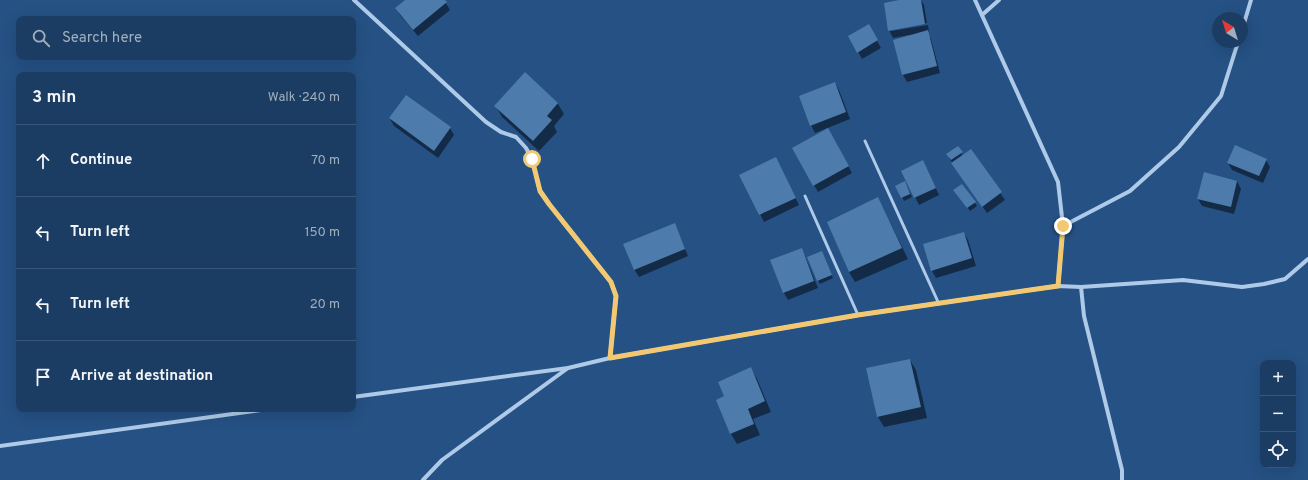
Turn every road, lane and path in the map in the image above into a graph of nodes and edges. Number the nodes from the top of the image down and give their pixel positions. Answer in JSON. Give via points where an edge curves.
{"nodes":[{"id":1,"x":354,"y":0,"type":"edge"},
{"id":2,"x":975,"y":0,"type":"edge"},
{"id":3,"x":999,"y":0,"type":"edge"},
{"id":4,"x":1251,"y":0,"type":"edge"},
{"id":5,"x":1247,"y":12,"type":"edge"},
{"id":6,"x":982,"y":15,"type":"junction"},
{"id":7,"x":1236,"y":48,"type":"edge"},
{"id":8,"x":865,"y":141,"type":"dead end"},
{"id":9,"x":805,"y":196,"type":"dead end"},
{"id":10,"x":1063,"y":226,"type":"junction"},
{"id":11,"x":1308,"y":259,"type":"edge"},
{"id":12,"x":1058,"y":286,"type":"junction"},
{"id":13,"x":1081,"y":287,"type":"junction"},
{"id":14,"x":939,"y":304,"type":"junction"},
{"id":15,"x":858,"y":315,"type":"junction"},
{"id":16,"x":610,"y":358,"type":"junction"},
{"id":17,"x":568,"y":368,"type":"junction"},
{"id":18,"x":356,"y":398,"type":"edge"},
{"id":19,"x":246,"y":412,"type":"edge"},
{"id":20,"x":0,"y":446,"type":"edge"},
{"id":21,"x":423,"y":480,"type":"edge"},
{"id":22,"x":1122,"y":480,"type":"edge"}],
"edges":[{"from":1,"to":16,"type":"street","via":[[486,122],[501,132],[516,137],[526,148],[532,159],[540,191],[611,282],[616,296]]},
{"from":2,"to":6,"type":"street"},
{"from":3,"to":6,"type":"street"},
{"from":4,"to":5,"type":"street"},
{"from":6,"to":10,"type":"street","via":[[1058,182]]},
{"from":7,"to":10,"type":"street","via":[[1221,96],[1179,147],[1130,191]]},
{"from":8,"to":14,"type":"lane"},
{"from":9,"to":15,"type":"lane"},
{"from":10,"to":12,"type":"street"},
{"from":11,"to":13,"type":"street","via":[[1285,279],[1242,287],[1183,280]]},
{"from":12,"to":13,"type":"street"},
{"from":12,"to":14,"type":"street"},
{"from":13,"to":22,"type":"street","via":[[1084,316],[1122,470]]},
{"from":14,"to":15,"type":"street"},
{"from":15,"to":16,"type":"street"},
{"from":16,"to":17,"type":"street"},
{"from":17,"to":18,"type":"street"},
{"from":17,"to":21,"type":"street","via":[[442,460]]},
{"from":19,"to":20,"type":"street"}]}
